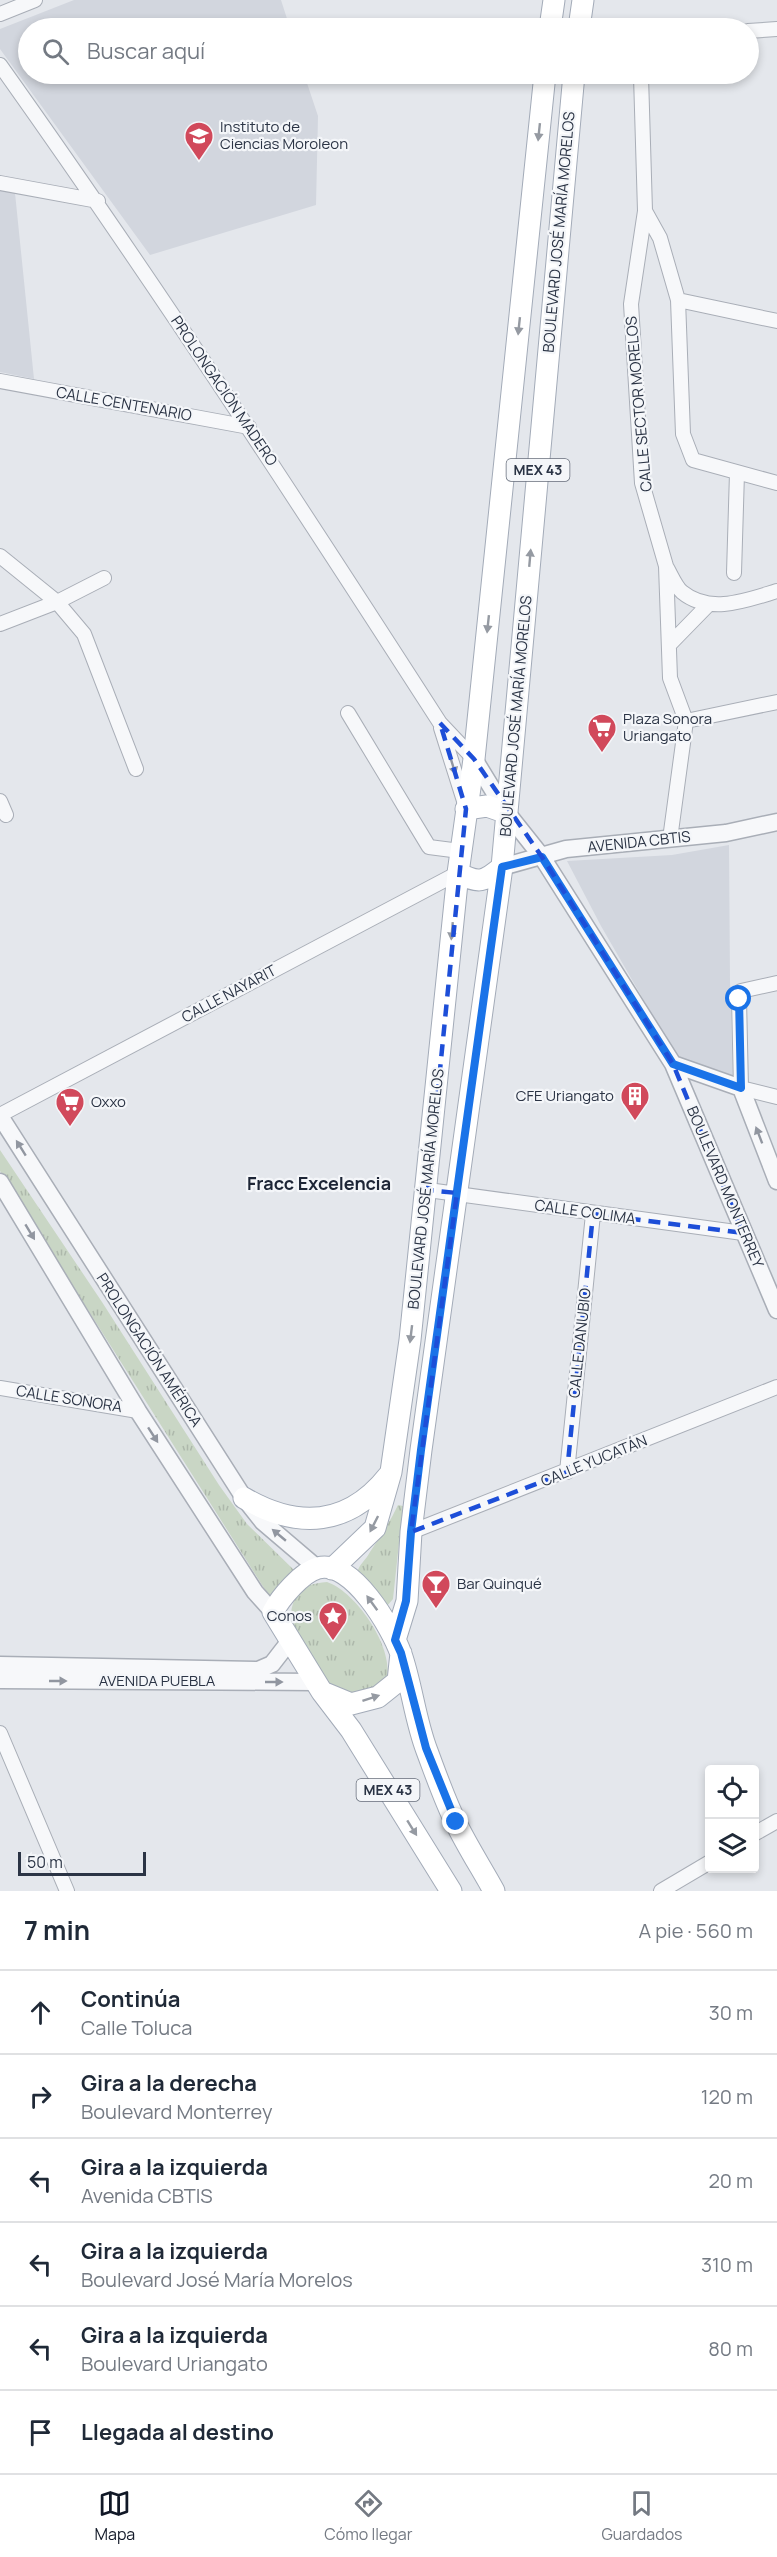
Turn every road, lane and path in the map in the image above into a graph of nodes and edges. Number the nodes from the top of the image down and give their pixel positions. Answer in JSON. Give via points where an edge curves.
{"nodes":[{"id":1,"x":35,"y":0,"type":"edge"},
{"id":2,"x":554,"y":0,"type":"edge"},
{"id":3,"x":583,"y":0,"type":"edge"},
{"id":4,"x":0,"y":14,"type":"edge"},
{"id":5,"x":551,"y":18,"type":"edge"},
{"id":6,"x":580,"y":18,"type":"edge"},
{"id":7,"x":777,"y":29,"type":"edge"},
{"id":8,"x":759,"y":30,"type":"edge"},
{"id":9,"x":0,"y":65,"type":"edge"},
{"id":10,"x":544,"y":84,"type":"edge"},
{"id":11,"x":573,"y":84,"type":"edge"},
{"id":12,"x":641,"y":84,"type":"edge"},
{"id":13,"x":0,"y":183,"type":"edge"},
{"id":14,"x":98,"y":201,"type":"junction"},
{"id":15,"x":645,"y":211,"type":"junction"},
{"id":16,"x":678,"y":300,"type":"junction"},
{"id":17,"x":777,"y":321,"type":"edge"},
{"id":18,"x":0,"y":381,"type":"edge"},
{"id":19,"x":249,"y":427,"type":"junction"},
{"id":20,"x":737,"y":473,"type":"junction"},
{"id":21,"x":777,"y":483,"type":"edge"},
{"id":22,"x":0,"y":556,"type":"edge"},
{"id":23,"x":666,"y":566,"type":"junction"},
{"id":24,"x":734,"y":573,"type":"dead end"},
{"id":25,"x":104,"y":578,"type":"dead end"},
{"id":26,"x":777,"y":591,"type":"edge"},
{"id":27,"x":57,"y":602,"type":"junction"},
{"id":28,"x":708,"y":605,"type":"junction"},
{"id":29,"x":0,"y":624,"type":"edge"},
{"id":30,"x":669,"y":645,"type":"junction"},
{"id":31,"x":777,"y":702,"type":"edge"},
{"id":32,"x":348,"y":714,"type":"dead end"},
{"id":33,"x":686,"y":721,"type":"junction"},
{"id":34,"x":440,"y":723,"type":"junction"},
{"id":35,"x":474,"y":759,"type":"junction"},
{"id":36,"x":136,"y":769,"type":"dead end"},
{"id":37,"x":0,"y":801,"type":"edge"},
{"id":38,"x":466,"y":809,"type":"junction"},
{"id":39,"x":507,"y":813,"type":"junction"},
{"id":40,"x":6,"y":815,"type":"dead end"},
{"id":41,"x":777,"y":822,"type":"edge"},
{"id":42,"x":670,"y":839,"type":"junction"},
{"id":43,"x":460,"y":851,"type":"junction"},
{"id":44,"x":542,"y":857,"type":"junction"},
{"id":45,"x":502,"y":867,"type":"junction"},
{"id":46,"x":458,"y":873,"type":"junction"},
{"id":47,"x":777,"y":983,"type":"edge"},
{"id":48,"x":673,"y":1064,"type":"junction"},
{"id":49,"x":713,"y":1078,"type":"junction"},
{"id":50,"x":741,"y":1088,"type":"junction"},
{"id":51,"x":777,"y":1097,"type":"edge"},
{"id":52,"x":690,"y":1104,"type":"junction"},
{"id":53,"x":0,"y":1115,"type":"edge"},
{"id":54,"x":777,"y":1181,"type":"edge"},
{"id":55,"x":0,"y":1182,"type":"edge"},
{"id":56,"x":428,"y":1190,"type":"junction"},
{"id":57,"x":457,"y":1193,"type":"junction"},
{"id":58,"x":593,"y":1214,"type":"junction"},
{"id":59,"x":743,"y":1233,"type":"junction"},
{"id":60,"x":777,"y":1310,"type":"edge"},
{"id":61,"x":777,"y":1387,"type":"edge"},
{"id":62,"x":0,"y":1388,"type":"edge"},
{"id":63,"x":138,"y":1411,"type":"junction"},
{"id":64,"x":391,"y":1472,"type":"junction"},
{"id":65,"x":567,"y":1472,"type":"junction"},
{"id":66,"x":244,"y":1498,"type":"junction"},
{"id":67,"x":411,"y":1532,"type":"junction"},
{"id":68,"x":325,"y":1569,"type":"junction"},
{"id":69,"x":273,"y":1612,"type":"junction"},
{"id":70,"x":290,"y":1642,"type":"junction"},
{"id":71,"x":398,"y":1647,"type":"junction"},
{"id":72,"x":0,"y":1665,"type":"edge"},
{"id":73,"x":0,"y":1680,"type":"edge"},
{"id":74,"x":318,"y":1687,"type":"junction"},
{"id":75,"x":0,"y":1733,"type":"edge"},
{"id":76,"x":777,"y":1821,"type":"edge"},
{"id":77,"x":759,"y":1831,"type":"edge"},
{"id":78,"x":705,"y":1865,"type":"edge"},
{"id":79,"x":67,"y":1891,"type":"edge"},
{"id":80,"x":451,"y":1891,"type":"edge"},
{"id":81,"x":494,"y":1891,"type":"edge"},
{"id":82,"x":661,"y":1891,"type":"edge"}],
"edges":[{"from":1,"to":4,"type":"street"},
{"from":2,"to":5,"type":"main road"},
{"from":3,"to":6,"type":"main road"},
{"from":7,"to":8,"type":"street"},
{"from":9,"to":14,"type":"street","name":"PROLONGACIÓN MADERO"},
{"from":10,"to":35,"type":"main road","name":"BOULEVARD JOSÉ MARÍA MORELOS","number":"MEX 43","one_way":true},
{"from":39,"to":11,"type":"main road","name":"BOULEVARD JOSÉ MARÍA MORELOS","number":"MEX 43","one_way":true},
{"from":12,"to":15,"type":"street","name":"CALLE SECTOR MORELOS"},
{"from":13,"to":14,"type":"street"},
{"from":14,"to":19,"type":"street","name":"PROLONGACIÓN MADERO"},
{"from":15,"to":16,"type":"street","via":[[660,238]]},
{"from":15,"to":23,"type":"street","name":"CALLE SECTOR MORELOS","via":[[631,304],[642,483]]},
{"from":16,"to":17,"type":"street"},
{"from":16,"to":20,"type":"street","via":[[683,434],[693,460]]},
{"from":18,"to":19,"type":"street","name":"CALLE CENTENARIO"},
{"from":19,"to":34,"type":"street","name":"PROLONGACIÓN MADERO"},
{"from":20,"to":21,"type":"street"},
{"from":20,"to":24,"type":"street"},
{"from":22,"to":27,"type":"street"},
{"from":23,"to":28,"type":"street","via":[[681,592]]},
{"from":23,"to":30,"type":"street","name":"CALLE SECTOR MORELOS"},
{"from":25,"to":27,"type":"street"},
{"from":26,"to":28,"type":"street","via":[[741,602]]},
{"from":27,"to":29,"type":"street"},
{"from":27,"to":36,"type":"street","via":[[84,634]]},
{"from":28,"to":30,"type":"street"},
{"from":30,"to":33,"type":"street","name":"CALLE SECTOR MORELOS","via":[[670,678]]},
{"from":31,"to":33,"type":"street"},
{"from":32,"to":43,"type":"street","via":[[429,847]]},
{"from":33,"to":42,"type":"street","name":"CALLE SECTOR MORELOS"},
{"from":34,"to":35,"type":"street","name":"PROLONGACIÓN MADERO"},
{"from":34,"to":38,"type":"street","name":"PROLONGACIÓN MADERO","one_way":true},
{"from":35,"to":38,"type":"main road","name":"BOULEVARD JOSÉ MARÍA MORELOS","number":"MEX 43"},
{"from":35,"to":39,"type":"street","name":"BOULEVARD MONTERREY"},
{"from":37,"to":40,"type":"street"},
{"from":38,"to":39,"type":"main road","via":[[487,806]]},
{"from":38,"to":43,"type":"main road","name":"BOULEVARD JOSÉ MARÍA MORELOS","number":"MEX 43"},
{"from":39,"to":44,"type":"street","name":"BOULEVARD MONTERREY"},
{"from":39,"to":45,"type":"main road","name":"BOULEVARD JOSÉ MARÍA MORELOS","number":"MEX 43"},
{"from":41,"to":42,"type":"street","name":"AVENIDA CBTIS"},
{"from":42,"to":44,"type":"street","name":"AVENIDA CBTIS","via":[[566,849]]},
{"from":43,"to":46,"type":"main road","name":"BOULEVARD JOSÉ MARÍA MORELOS","number":"MEX 43"},
{"from":44,"to":45,"type":"street","name":"AVENIDA CBTIS"},
{"from":44,"to":48,"type":"street","name":"BOULEVARD MONTERREY"},
{"from":45,"to":46,"type":"main road","via":[[487,879],[472,880]]},
{"from":45,"to":57,"type":"main road","name":"BOULEVARD JOSÉ MARÍA MORELOS","number":"MEX 43"},
{"from":46,"to":53,"type":"street","name":"CALLE NAYARIT"},
{"from":46,"to":56,"type":"main road","name":"BOULEVARD JOSÉ MARÍA MORELOS","number":"MEX 43","one_way":true},
{"from":47,"to":50,"type":"street","via":[[741,991]]},
{"from":48,"to":49,"type":"street"},
{"from":48,"to":52,"type":"street","name":"BOULEVARD MONTERREY"},
{"from":49,"to":50,"type":"street"},
{"from":49,"to":52,"type":"street","via":[[700,1080],[692,1089]]},
{"from":50,"to":51,"type":"street"},
{"from":54,"to":50,"type":"street","one_way":true},
{"from":52,"to":59,"type":"street","name":"BOULEVARD MONTERREY"},
{"from":66,"to":53,"type":"street","name":"PROLONGACIÓN AMÉRICA","one_way":true},
{"from":55,"to":63,"type":"street","one_way":true},
{"from":56,"to":57,"type":"street","name":"CALLE COLIMA"},
{"from":56,"to":64,"type":"main road","name":"BOULEVARD JOSÉ MARÍA MORELOS","number":"MEX 43","one_way":true},
{"from":57,"to":58,"type":"street","name":"CALLE COLIMA"},
{"from":57,"to":67,"type":"main road","name":"BOULEVARD JOSÉ MARÍA MORELOS","number":"MEX 43"},
{"from":58,"to":59,"type":"street","name":"CALLE COLIMA"},
{"from":58,"to":65,"type":"street","name":"CALLE DANUBIO"},
{"from":59,"to":60,"type":"street","name":"BOULEVARD MONTERREY"},
{"from":61,"to":65,"type":"street","name":"CALLE YUCATÁN"},
{"from":62,"to":63,"type":"street","name":"CALLE SONORA"},
{"from":63,"to":69,"type":"street","one_way":true,"via":[[255,1592]]},
{"from":64,"to":66,"type":"main road","via":[[365,1499],[327,1517],[291,1518]]},
{"from":64,"to":68,"type":"main road","name":"BOULEVARD JOSÉ MARÍA MORELOS","number":"MEX 43","one_way":true,"via":[[375,1528]]},
{"from":65,"to":67,"type":"street","name":"CALLE YUCATÁN"},
{"from":68,"to":66,"type":"street","name":"PROLONGACIÓN AMÉRICA","one_way":true,"via":[[263,1522]]},
{"from":67,"to":71,"type":"main road","name":"BOULEVARD JOSÉ MARÍA MORELOS","number":"MEX 43"},
{"from":68,"to":69,"type":"main road","number":"MEX 43","via":[[289,1588]]},
{"from":71,"to":68,"type":"main road","number":"MEX 43","one_way":true,"via":[[389,1627],[348,1575]]},
{"from":69,"to":70,"type":"main road","number":"MEX 43"},
{"from":70,"to":72,"type":"street","name":"AVENIDA PUEBLA","via":[[272,1664],[258,1670]]},
{"from":70,"to":74,"type":"main road","number":"MEX 43"},
{"from":74,"to":71,"type":"main road","number":"MEX 43","one_way":true,"via":[[351,1704],[378,1697],[398,1681]]},
{"from":71,"to":81,"type":"main road","number":"MEX 43","via":[[426,1748],[456,1822]]},
{"from":73,"to":74,"type":"street","name":"AVENIDA PUEBLA","one_way":true},
{"from":74,"to":80,"type":"main road","number":"MEX 43","one_way":true,"via":[[351,1730]]},
{"from":75,"to":79,"type":"street"},
{"from":76,"to":77,"type":"street"},
{"from":78,"to":82,"type":"street"}]}
